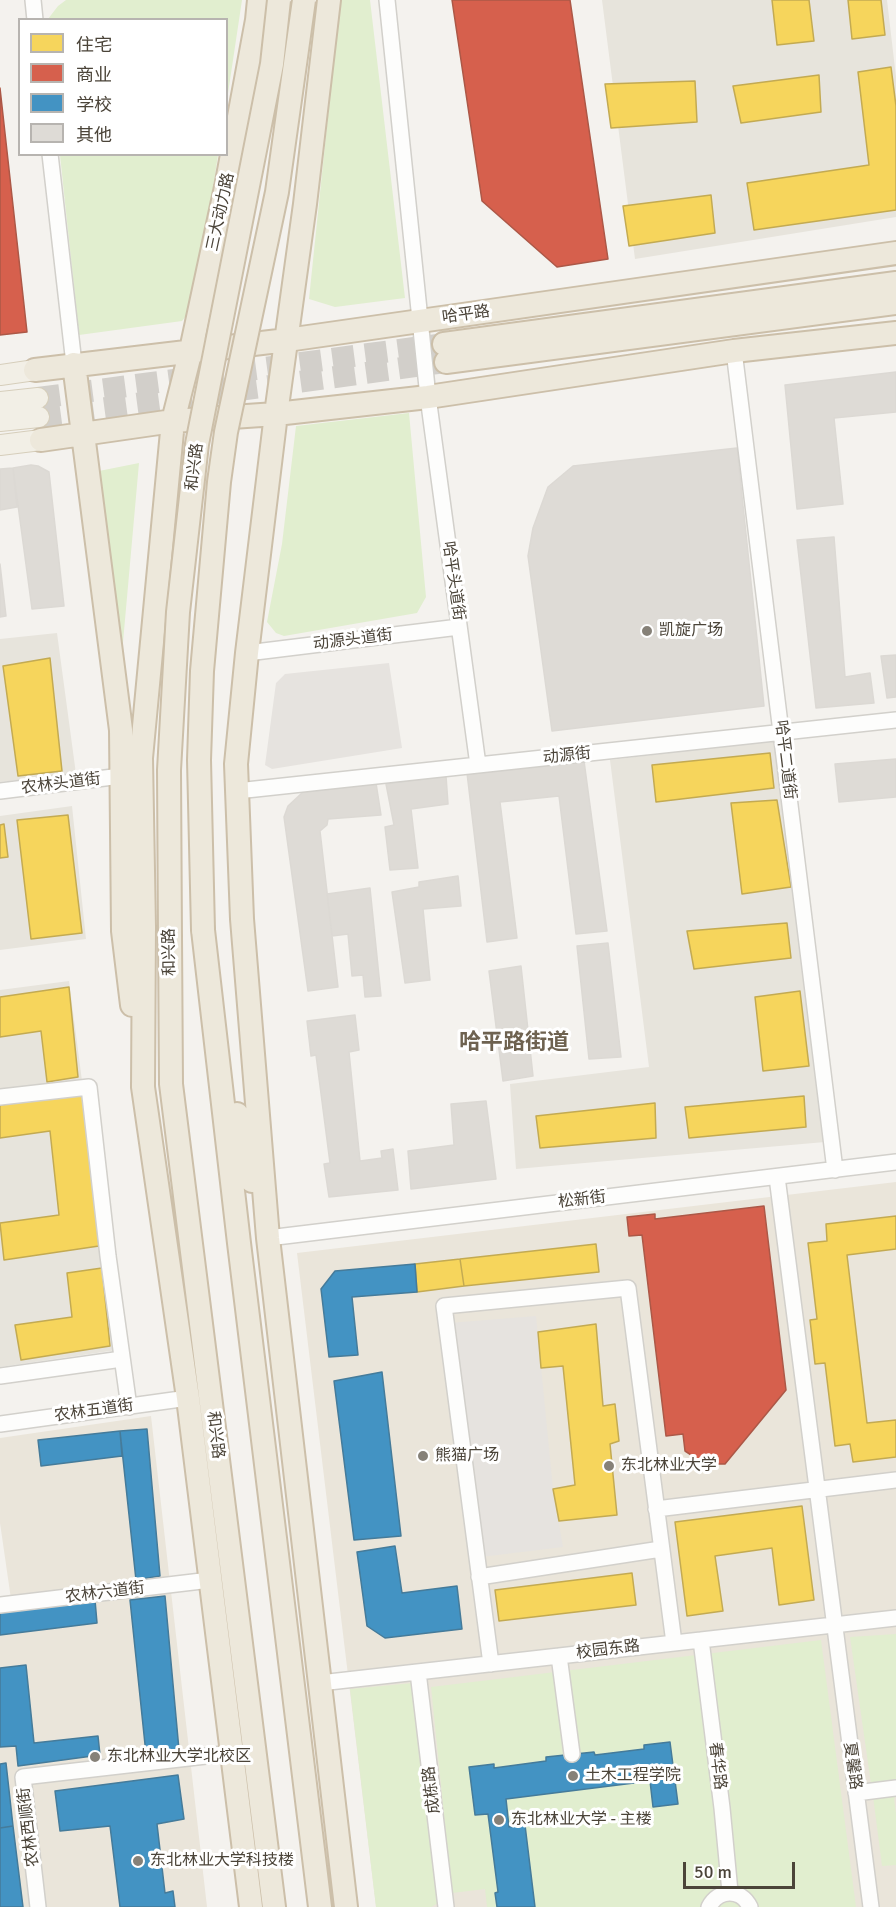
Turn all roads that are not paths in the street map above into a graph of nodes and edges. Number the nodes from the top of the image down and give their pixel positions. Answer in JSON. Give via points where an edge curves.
{"nodes":[{"id":1,"x":33,"y":0,"type":"edge"},
{"id":2,"x":259,"y":0,"type":"edge"},
{"id":3,"x":279,"y":0,"type":"edge"},
{"id":4,"x":304,"y":0,"type":"edge"},
{"id":5,"x":329,"y":0,"type":"edge"},
{"id":6,"x":387,"y":0,"type":"edge"},
{"id":7,"x":35,"y":18,"type":"edge"},
{"id":8,"x":50,"y":156,"type":"edge"},
{"id":9,"x":896,"y":253,"type":"edge"},
{"id":10,"x":778,"y":269,"type":"junction"},
{"id":11,"x":896,"y":273,"type":"edge"},
{"id":12,"x":896,"y":283,"type":"edge"},
{"id":13,"x":893,"y":305,"type":"edge"},
{"id":14,"x":420,"y":321,"type":"junction"},
{"id":15,"x":896,"y":333,"type":"edge"},
{"id":16,"x":286,"y":340,"type":"junction"},
{"id":17,"x":191,"y":350,"type":"junction"},
{"id":18,"x":734,"y":351,"type":"junction"},
{"id":19,"x":74,"y":364,"type":"junction"},
{"id":20,"x":35,"y":370,"type":"joint"},
{"id":21,"x":0,"y":375,"type":"edge"},
{"id":22,"x":428,"y":397,"type":"junction"},
{"id":23,"x":0,"y":402,"type":"edge"},
{"id":24,"x":276,"y":414,"type":"junction"},
{"id":25,"x":0,"y":421,"type":"edge"},
{"id":26,"x":173,"y":421,"type":"junction"},
{"id":27,"x":83,"y":435,"type":"junction"},
{"id":28,"x":41,"y":440,"type":"joint"},
{"id":29,"x":0,"y":445,"type":"edge"},
{"id":30,"x":459,"y":627,"type":"junction"},
{"id":31,"x":247,"y":653,"type":"junction"},
{"id":32,"x":896,"y":720,"type":"edge"},
{"id":33,"x":781,"y":733,"type":"junction"},
{"id":34,"x":478,"y":765,"type":"junction"},
{"id":35,"x":121,"y":776,"type":"junction"},
{"id":36,"x":0,"y":791,"type":"edge"},
{"id":37,"x":237,"y":791,"type":"junction"},
{"id":38,"x":211,"y":1000,"type":"junction"},
{"id":39,"x":171,"y":1084,"type":"junction"},
{"id":40,"x":143,"y":1087,"type":"junction"},
{"id":41,"x":0,"y":1096,"type":"edge"},
{"id":42,"x":896,"y":1162,"type":"edge"},
{"id":43,"x":835,"y":1170,"type":"junction"},
{"id":44,"x":777,"y":1177,"type":"junction"},
{"id":45,"x":268,"y":1238,"type":"junction"},
{"id":46,"x":167,"y":1247,"type":"junction"},
{"id":47,"x":270,"y":1261,"type":"junction"},
{"id":48,"x":122,"y":1359,"type":"junction"},
{"id":49,"x":0,"y":1376,"type":"edge"},
{"id":50,"x":188,"y":1398,"type":"junction"},
{"id":51,"x":129,"y":1407,"type":"junction"},
{"id":52,"x":0,"y":1424,"type":"edge"},
{"id":53,"x":896,"y":1480,"type":"edge"},
{"id":54,"x":818,"y":1490,"type":"junction"},
{"id":55,"x":656,"y":1509,"type":"junction"},
{"id":56,"x":661,"y":1549,"type":"junction"},
{"id":57,"x":479,"y":1577,"type":"junction"},
{"id":58,"x":210,"y":1580,"type":"junction"},
{"id":59,"x":0,"y":1605,"type":"edge"},
{"id":60,"x":896,"y":1618,"type":"edge"},
{"id":61,"x":833,"y":1625,"type":"junction"},
{"id":62,"x":701,"y":1640,"type":"junction"},
{"id":63,"x":674,"y":1643,"type":"junction"},
{"id":64,"x":559,"y":1656,"type":"junction"},
{"id":65,"x":490,"y":1664,"type":"junction"},
{"id":66,"x":418,"y":1672,"type":"junction"},
{"id":67,"x":320,"y":1683,"type":"junction"},
{"id":68,"x":232,"y":1753,"type":"junction"},
{"id":69,"x":572,"y":1754,"type":"dead end"},
{"id":70,"x":896,"y":1788,"type":"edge"},
{"id":71,"x":856,"y":1793,"type":"junction"},
{"id":72,"x":730,"y":1892,"type":"junction"},
{"id":73,"x":38,"y":1907,"type":"edge"},
{"id":74,"x":251,"y":1907,"type":"edge"},
{"id":75,"x":273,"y":1907,"type":"edge"},
{"id":76,"x":320,"y":1907,"type":"edge"},
{"id":77,"x":346,"y":1907,"type":"edge"},
{"id":78,"x":446,"y":1907,"type":"edge"},
{"id":79,"x":709,"y":1907,"type":"edge"},
{"id":80,"x":750,"y":1907,"type":"edge"},
{"id":81,"x":871,"y":1907,"type":"edge"}],
"edges":[{"from":1,"to":7,"type":"street"},
{"from":2,"to":17,"type":"highway","name":"三大动力路","via":[[226,187]]},
{"from":3,"to":39,"type":"highway","name":"和兴路","bridge":true,"via":[[270,75],[197,444],[178,612],[170,758]]},
{"from":4,"to":38,"type":"highway","bridge":true,"via":[[277,192],[219,482],[202,671],[199,760],[203,930]]},
{"from":5,"to":16,"type":"highway"},
{"from":6,"to":14,"type":"street","name":"哈平头道街"},
{"from":8,"to":19,"type":"street"},
{"from":9,"to":10,"type":"highway","name":"哈平路"},
{"from":10,"to":11,"type":"highway"},
{"from":10,"to":14,"type":"highway","name":"哈平路"},
{"from":12,"to":13,"type":"highway","name":"哈平路","via":[[445,353]]},
{"from":14,"to":16,"type":"highway","name":"哈平路"},
{"from":14,"to":22,"type":"street","name":"哈平头道街"},
{"from":15,"to":18,"type":"highway"},
{"from":16,"to":17,"type":"highway","name":"哈平路"},
{"from":16,"to":24,"type":"highway"},
{"from":17,"to":19,"type":"highway","name":"哈平路"},
{"from":17,"to":26,"type":"highway","name":"三大动力路"},
{"from":18,"to":22,"type":"highway"},
{"from":18,"to":33,"type":"street","name":"哈平二道街"},
{"from":19,"to":20,"type":"highway","name":"哈平路"},
{"from":19,"to":27,"type":"highway","name":"和兴路"},
{"from":20,"to":21,"type":"main road"},
{"from":22,"to":24,"type":"highway"},
{"from":22,"to":30,"type":"street","name":"哈平头道街"},
{"from":23,"to":25,"type":"main road","via":[[39,408]]},
{"from":24,"to":26,"type":"highway"},
{"from":24,"to":31,"type":"highway"},
{"from":26,"to":27,"type":"highway"},
{"from":26,"to":40,"type":"highway","name":"和兴路","via":[[141,758]]},
{"from":27,"to":28,"type":"highway"},
{"from":27,"to":35,"type":"highway","name":"和兴路","via":[[121,730]]},
{"from":28,"to":29,"type":"main road"},
{"from":30,"to":31,"type":"street","name":"动源头道街"},
{"from":30,"to":34,"type":"street","name":"哈平头道街"},
{"from":31,"to":37,"type":"highway"},
{"from":32,"to":33,"type":"street","name":"动源街"},
{"from":33,"to":34,"type":"street","name":"动源街"},
{"from":33,"to":43,"type":"street","name":"哈平二道街"},
{"from":34,"to":37,"type":"street","name":"动源街"},
{"from":35,"to":36,"type":"street","name":"农林头道街"},
{"from":35,"to":40,"type":"highway","name":"和兴路","via":[[123,931]]},
{"from":37,"to":45,"type":"highway","via":[[242,919]]},
{"from":38,"to":47,"type":"highway"},
{"from":38,"to":76,"type":"highway"},
{"from":39,"to":46,"type":"highway"},
{"from":39,"to":75,"type":"highway","name":"和兴路"},
{"from":40,"to":46,"type":"highway","name":"和兴路"},
{"from":41,"to":48,"type":"street","via":[[89,1087]]},
{"from":42,"to":43,"type":"street","name":"松新街"},
{"from":43,"to":44,"type":"street","name":"松新街"},
{"from":44,"to":45,"type":"street","name":"松新街"},
{"from":44,"to":54,"type":"street","name":"夏馨路"},
{"from":45,"to":47,"type":"highway"},
{"from":46,"to":50,"type":"highway","name":"和兴路"},
{"from":47,"to":67,"type":"highway"},
{"from":48,"to":49,"type":"street"},
{"from":48,"to":51,"type":"street"},
{"from":50,"to":51,"type":"street","name":"农林五道街"},
{"from":50,"to":58,"type":"highway","name":"和兴路"},
{"from":51,"to":52,"type":"street","name":"农林五道街"},
{"from":53,"to":54,"type":"street"},
{"from":54,"to":55,"type":"street"},
{"from":54,"to":61,"type":"street","name":"夏馨路"},
{"from":55,"to":56,"type":"street"},
{"from":55,"to":57,"type":"street","via":[[628,1288],[444,1306]]},
{"from":56,"to":57,"type":"street"},
{"from":56,"to":63,"type":"street"},
{"from":57,"to":65,"type":"street"},
{"from":58,"to":59,"type":"street","name":"农林六道街"},
{"from":58,"to":68,"type":"highway","name":"和兴路"},
{"from":60,"to":61,"type":"street","name":"校园东路"},
{"from":61,"to":62,"type":"street","name":"校园东路"},
{"from":61,"to":71,"type":"street","name":"夏馨路"},
{"from":62,"to":63,"type":"street","name":"校园东路"},
{"from":62,"to":72,"type":"street","name":"春华路"},
{"from":63,"to":64,"type":"street","name":"校园东路"},
{"from":64,"to":65,"type":"street","name":"校园东路"},
{"from":64,"to":69,"type":"street"},
{"from":65,"to":66,"type":"street","name":"校园东路"},
{"from":66,"to":67,"type":"street","name":"校园东路"},
{"from":66,"to":78,"type":"street","name":"成栋路"},
{"from":67,"to":77,"type":"highway"},
{"from":68,"to":73,"type":"street","name":"农林西顺街","via":[[23,1777]]},
{"from":68,"to":74,"type":"highway","name":"和兴路"},
{"from":70,"to":71,"type":"street"},
{"from":71,"to":81,"type":"street","name":"夏馨路"},
{"from":72,"to":79,"type":"street","via":[[717,1896]]},
{"from":72,"to":80,"type":"street","via":[[743,1897]]}]}
